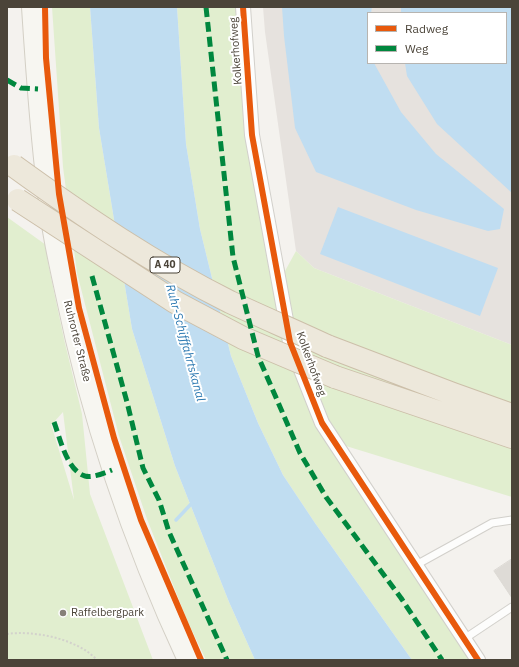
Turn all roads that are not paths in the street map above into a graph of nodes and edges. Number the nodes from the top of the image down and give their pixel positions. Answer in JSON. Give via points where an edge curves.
{"nodes":[{"id":1,"x":32,"y":7,"type":"edge"},
{"id":2,"x":243,"y":7,"type":"edge"},
{"id":3,"x":10,"y":163,"type":"edge"},
{"id":4,"x":11,"y":195,"type":"edge"},
{"id":5,"x":512,"y":415,"type":"edge"},
{"id":6,"x":512,"y":437,"type":"edge"},
{"id":7,"x":512,"y":520,"type":"edge"},
{"id":8,"x":416,"y":566,"type":"junction"},
{"id":9,"x":512,"y":607,"type":"edge"},
{"id":10,"x":464,"y":639,"type":"junction"},
{"id":11,"x":188,"y":660,"type":"edge"},
{"id":12,"x":478,"y":660,"type":"edge"}],
"edges":[{"from":1,"to":11,"type":"main road","name":"Ruhrorter Straße","via":[[48,194],[58,260],[74,336],[112,470],[155,586]]},
{"from":2,"to":8,"type":"street","name":"Kolkerhofweg","via":[[252,135],[290,342],[322,423]]},
{"from":3,"to":5,"type":"highway","number":"A 40","bridge":true,"via":[[122,240],[230,301],[327,346]]},
{"from":4,"to":6,"type":"highway","number":"A 40","bridge":true,"via":[[175,302],[243,338],[335,377]]},
{"from":7,"to":8,"type":"lane","via":[[492,523]]},
{"from":8,"to":10,"type":"street","name":"Kolkerhofweg"},
{"from":9,"to":10,"type":"lane"},
{"from":10,"to":12,"type":"street","name":"Kolkerhofweg"}]}
